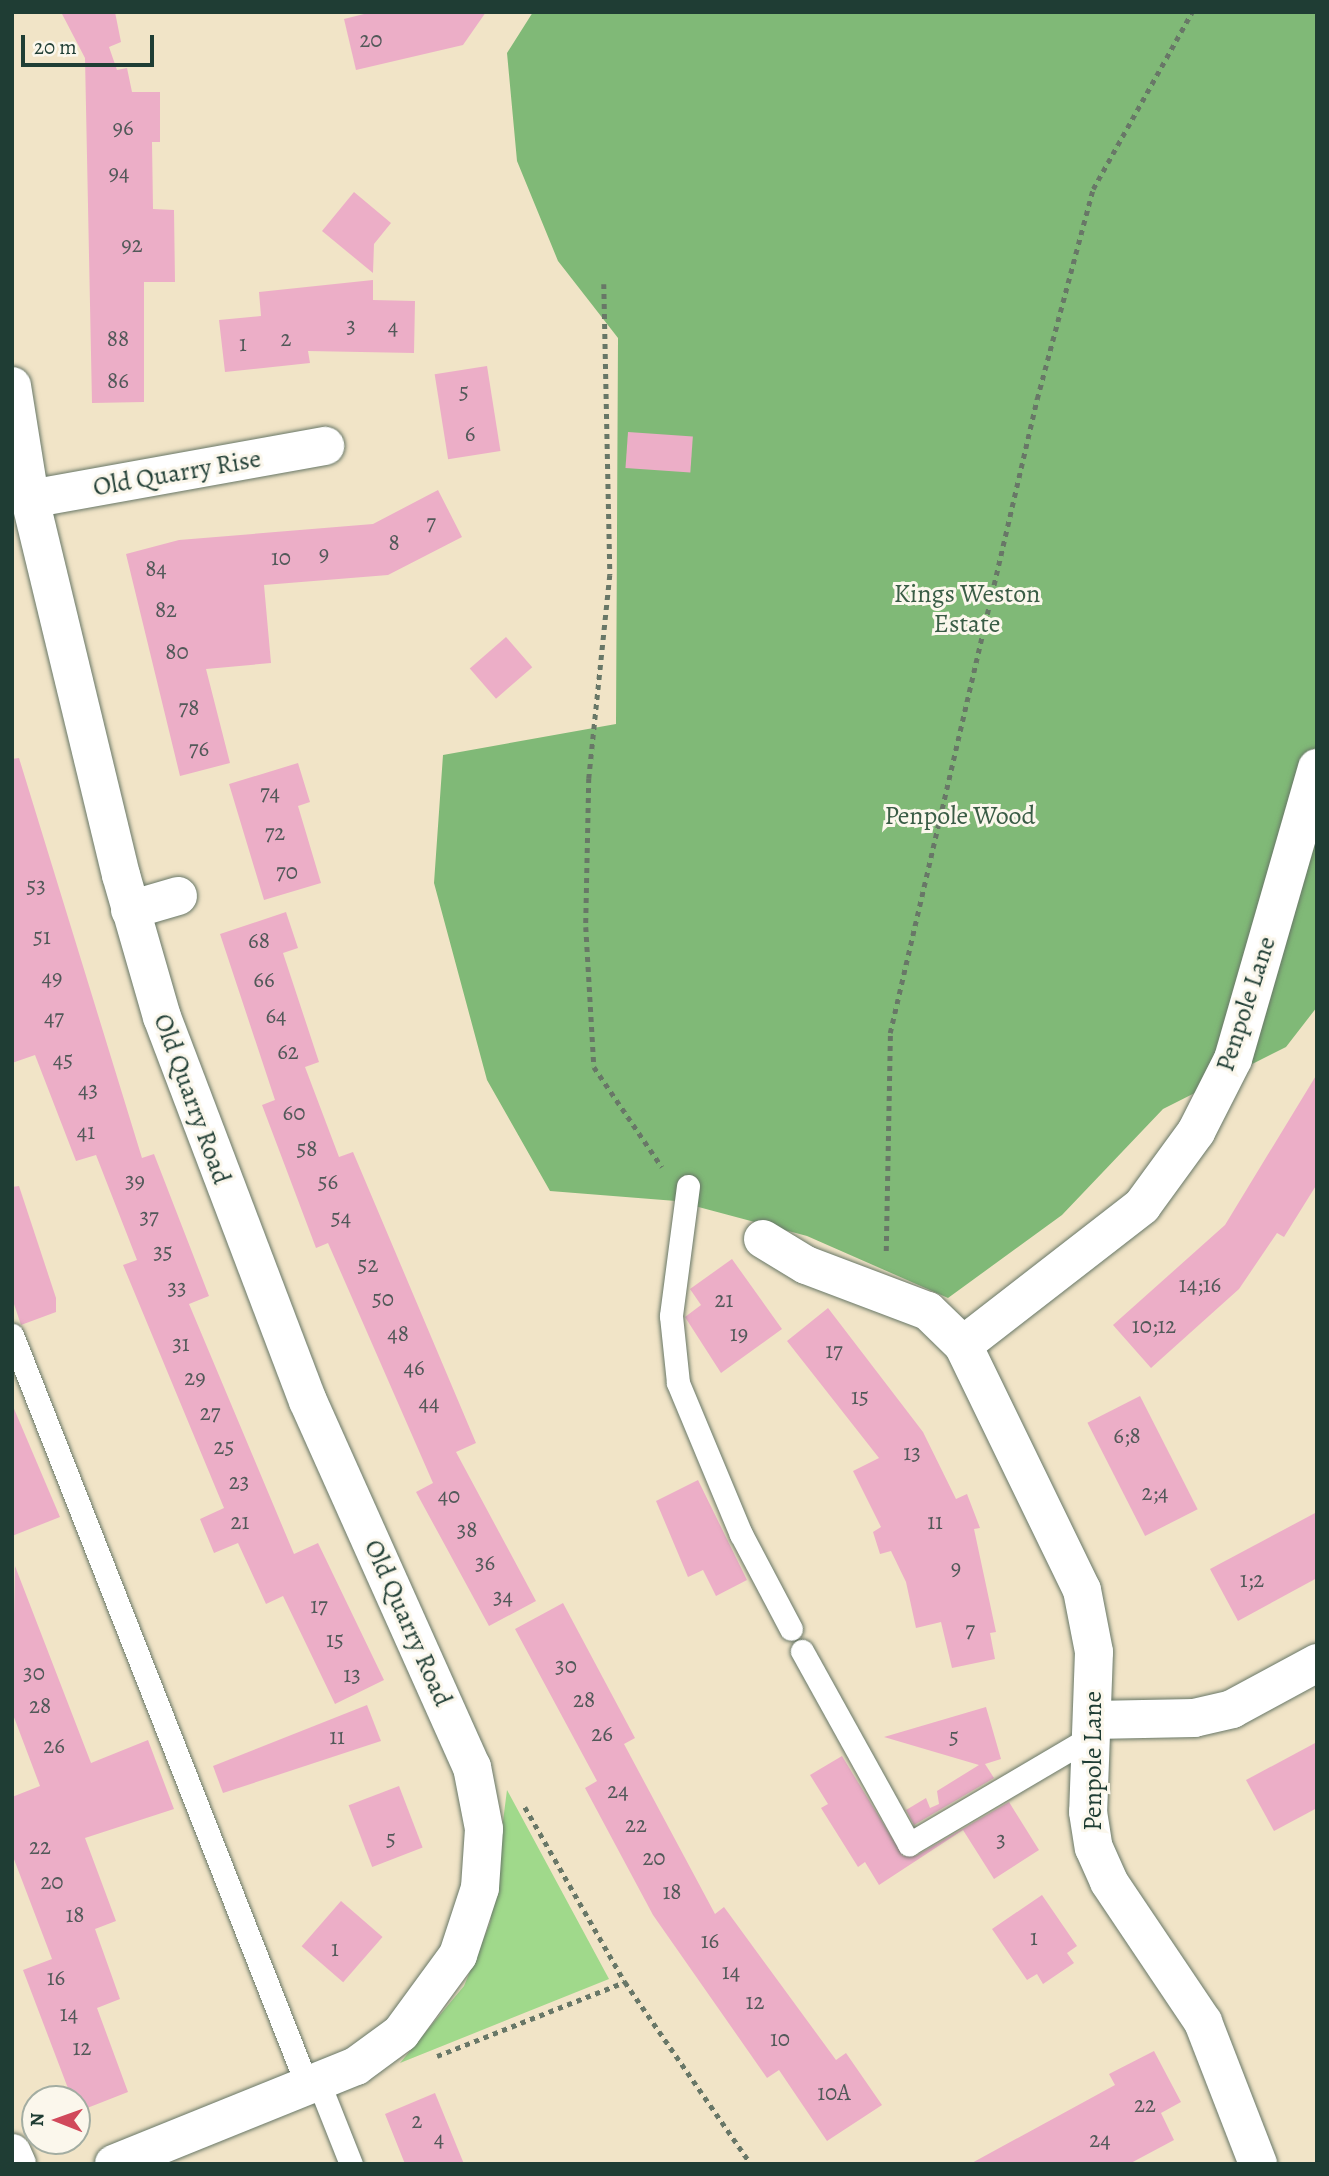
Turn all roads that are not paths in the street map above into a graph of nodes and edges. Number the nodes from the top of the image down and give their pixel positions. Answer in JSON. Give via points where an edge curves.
{"nodes":[{"id":1,"x":12,"y":387,"type":"edge"},
{"id":2,"x":325,"y":446,"type":"dead end"},
{"id":3,"x":30,"y":499,"type":"junction"},
{"id":4,"x":1317,"y":768,"type":"edge"},
{"id":5,"x":178,"y":897,"type":"dead end"},
{"id":6,"x":131,"y":910,"type":"junction"},
{"id":7,"x":688,"y":1186,"type":"road end"},
{"id":8,"x":763,"y":1240,"type":"dead end"},
{"id":9,"x":12,"y":1335,"type":"edge"},
{"id":10,"x":963,"y":1345,"type":"junction"},
{"id":11,"x":791,"y":1629,"type":"dead end"},
{"id":12,"x":803,"y":1651,"type":"dead end"},
{"id":13,"x":1317,"y":1663,"type":"edge"},
{"id":14,"x":1092,"y":1729,"type":"junction"},
{"id":15,"x":313,"y":2083,"type":"junction"},
{"id":16,"x":12,"y":2153,"type":"edge"},
{"id":17,"x":17,"y":2164,"type":"edge"},
{"id":18,"x":114,"y":2164,"type":"edge"},
{"id":19,"x":351,"y":2164,"type":"edge"},
{"id":20,"x":1258,"y":2164,"type":"edge"}],
"edges":[{"from":1,"to":3,"type":"street","name":"Old Quarry Road"},
{"from":2,"to":3,"type":"street","name":"Old Quarry Rise"},
{"from":3,"to":6,"type":"street","name":"Old Quarry Road"},
{"from":4,"to":10,"type":"street","name":"Penpole Lane","via":[[1233,1059],[1196,1132],[1142,1206]]},
{"from":5,"to":6,"type":"street"},
{"from":6,"to":15,"type":"street","name":"Old Quarry Road","via":[[245,1244],[472,1766],[484,1857],[458,1955],[401,2032],[376,2054]]},
{"from":7,"to":11,"type":"lane","via":[[671,1316],[678,1383],[736,1522]]},
{"from":8,"to":10,"type":"street","name":"Penpole Lane","via":[[806,1265],[928,1311]]},
{"from":9,"to":15,"type":"lane"},
{"from":10,"to":14,"type":"street","name":"Penpole Lane","via":[[1082,1590],[1094,1652]]},
{"from":12,"to":14,"type":"lane","via":[[909,1844]]},
{"from":13,"to":14,"type":"street","via":[[1232,1709],[1194,1718]]},
{"from":14,"to":20,"type":"street","name":"Penpole Lane","via":[[1088,1812],[1094,1848],[1109,1882],[1203,2022]]},
{"from":15,"to":18,"type":"street","name":"Old Quarry Road"},
{"from":15,"to":19,"type":"lane"},
{"from":16,"to":17,"type":"street"}]}
